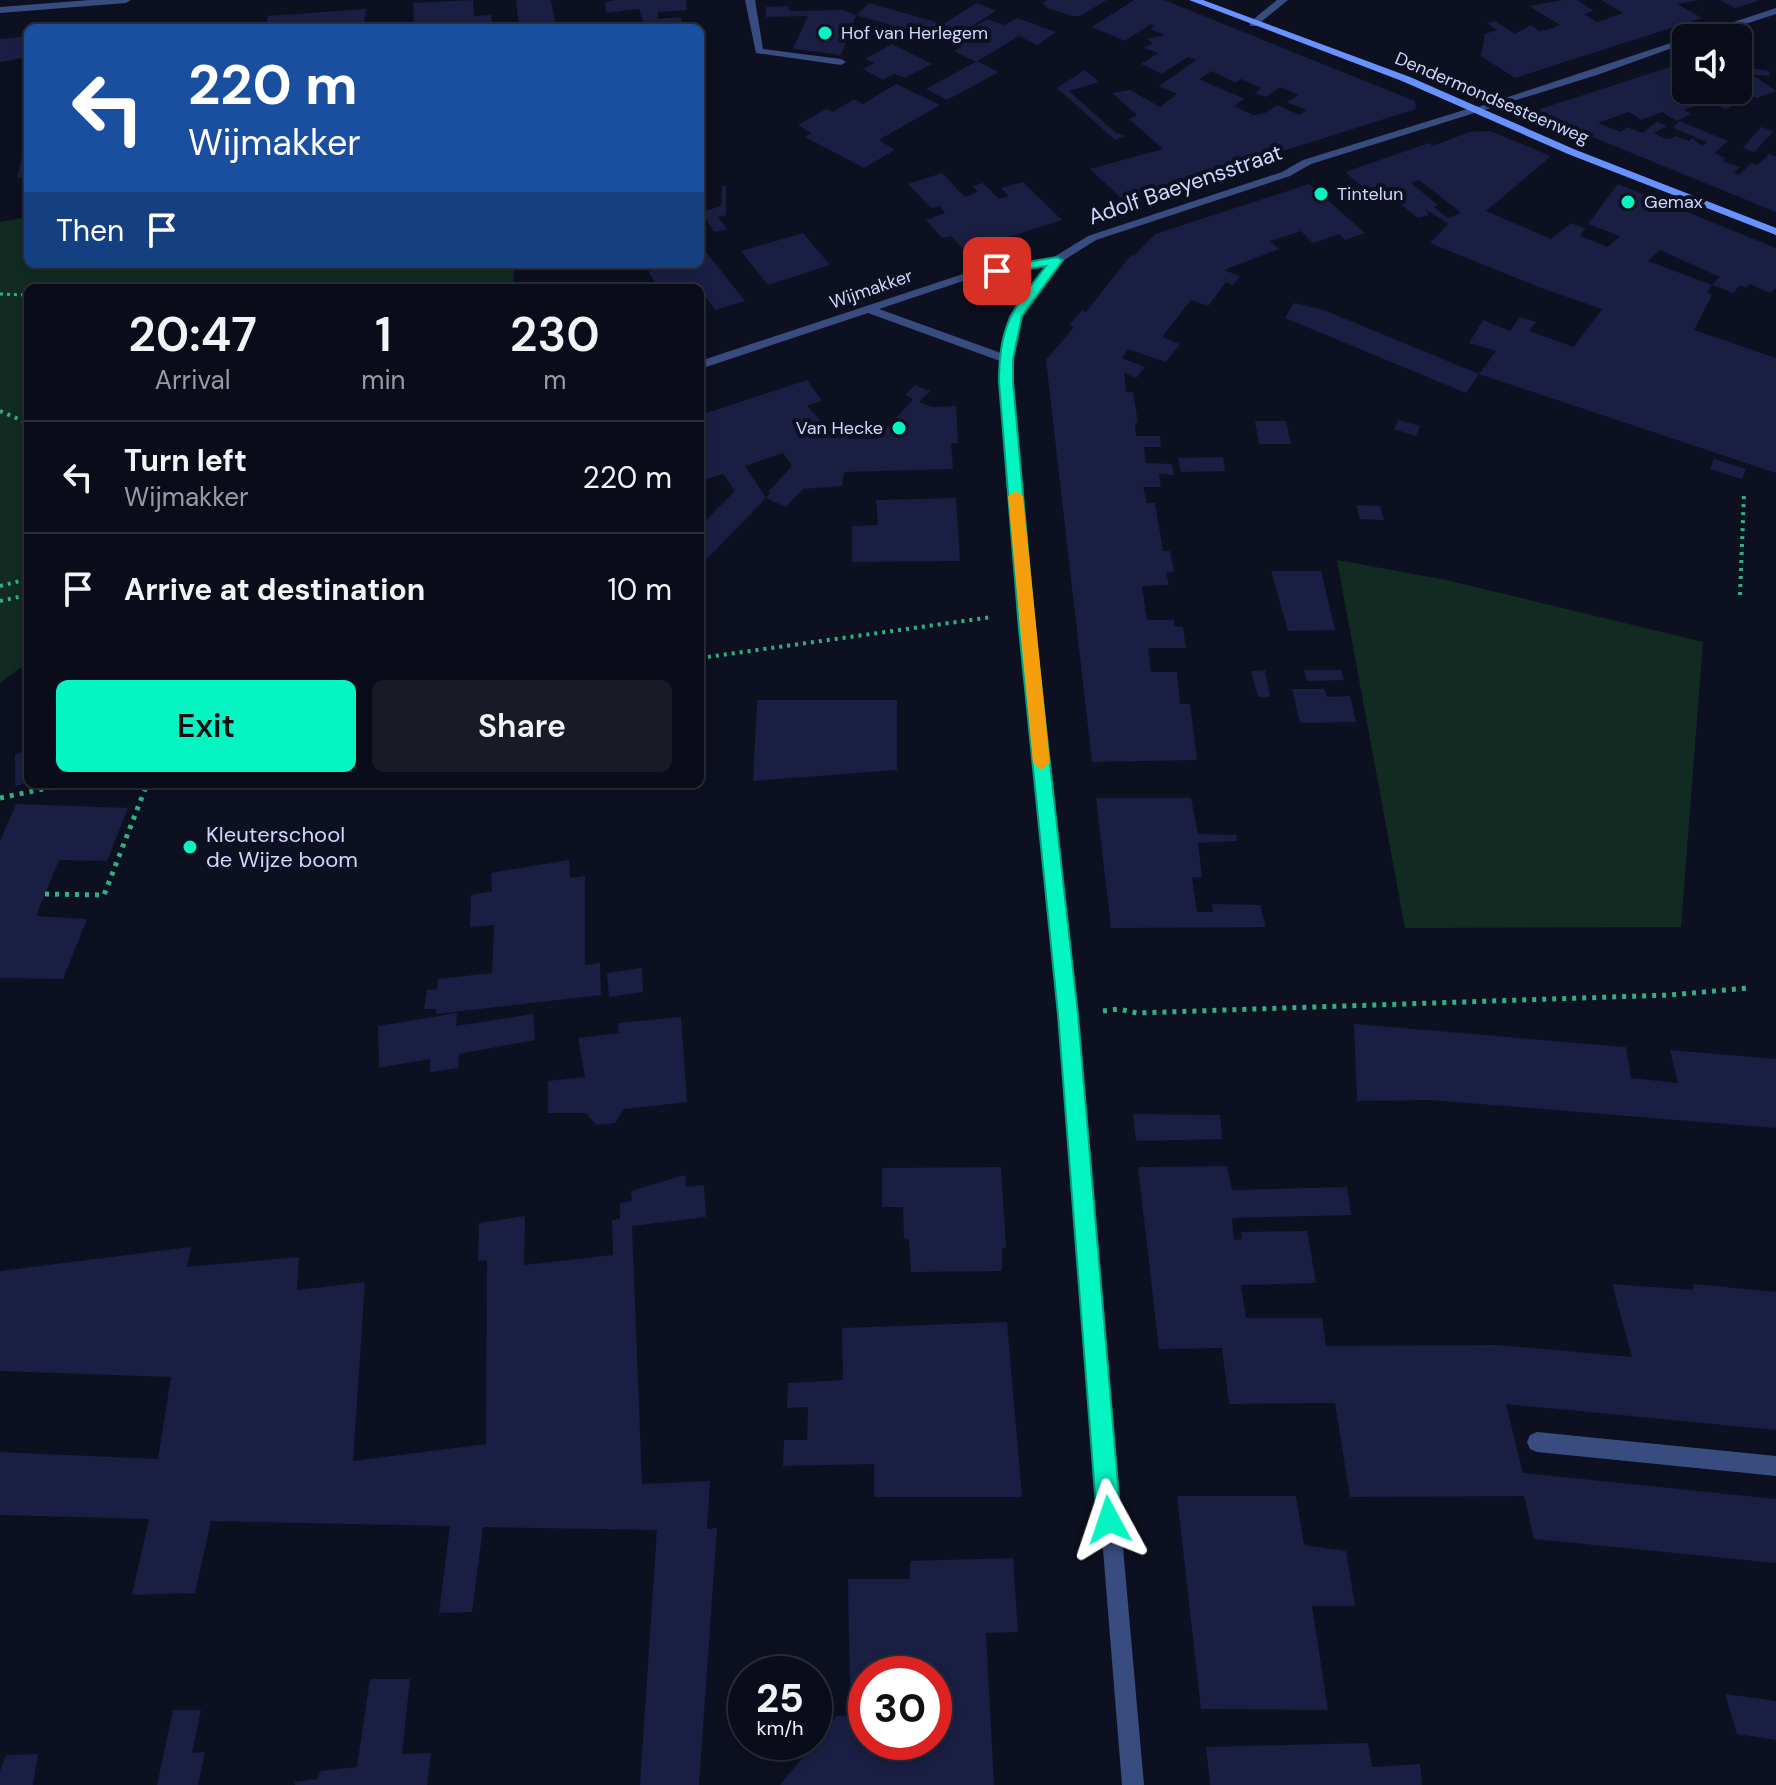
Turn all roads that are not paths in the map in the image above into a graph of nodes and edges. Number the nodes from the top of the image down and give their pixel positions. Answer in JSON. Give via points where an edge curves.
{"nodes":[{"id":1,"x":126,"y":0,"type":"edge"},
{"id":2,"x":750,"y":0,"type":"edge"},
{"id":3,"x":1194,"y":0,"type":"edge"},
{"id":4,"x":1283,"y":0,"type":"edge"},
{"id":5,"x":0,"y":10,"type":"edge"},
{"id":6,"x":1776,"y":11,"type":"edge"},
{"id":7,"x":1253,"y":24,"type":"junction"},
{"id":8,"x":1736,"y":24,"type":"edge"},
{"id":9,"x":1672,"y":45,"type":"edge"},
{"id":10,"x":841,"y":62,"type":"dead end"},
{"id":11,"x":1477,"y":109,"type":"junction"},
{"id":12,"x":1776,"y":232,"type":"edge"},
{"id":13,"x":1057,"y":260,"type":"junction"},
{"id":14,"x":868,"y":309,"type":"junction"},
{"id":15,"x":1006,"y":359,"type":"junction"},
{"id":16,"x":704,"y":364,"type":"edge"},
{"id":17,"x":1537,"y":1442,"type":"dead end"},
{"id":18,"x":1776,"y":1466,"type":"edge"},
{"id":19,"x":1133,"y":1785,"type":"edge"}],
"edges":[{"from":1,"to":5,"type":"street"},
{"from":2,"to":10,"type":"street","via":[[759,51]]},
{"from":3,"to":7,"type":"main road","name":"Dendermondsesteenweg"},
{"from":4,"to":7,"type":"street"},
{"from":6,"to":8,"type":"street"},
{"from":7,"to":11,"type":"main road","name":"Dendermondsesteenweg"},
{"from":9,"to":11,"type":"street","name":"Adolf Baeyensstraat"},
{"from":11,"to":12,"type":"main road","name":"Dendermondsesteenweg"},
{"from":11,"to":13,"type":"street","name":"Adolf Baeyensstraat","via":[[1092,238]]},
{"from":13,"to":14,"type":"street","name":"Wijmakker","via":[[967,276]]},
{"from":13,"to":15,"type":"street","name":"Adolf Baeyensstraat","via":[[1015,316]]},
{"from":14,"to":15,"type":"street"},
{"from":14,"to":16,"type":"street","name":"Wijmakker"},
{"from":15,"to":19,"type":"street","name":"Adolf Baeyensstraat"},
{"from":17,"to":18,"type":"street"}]}
